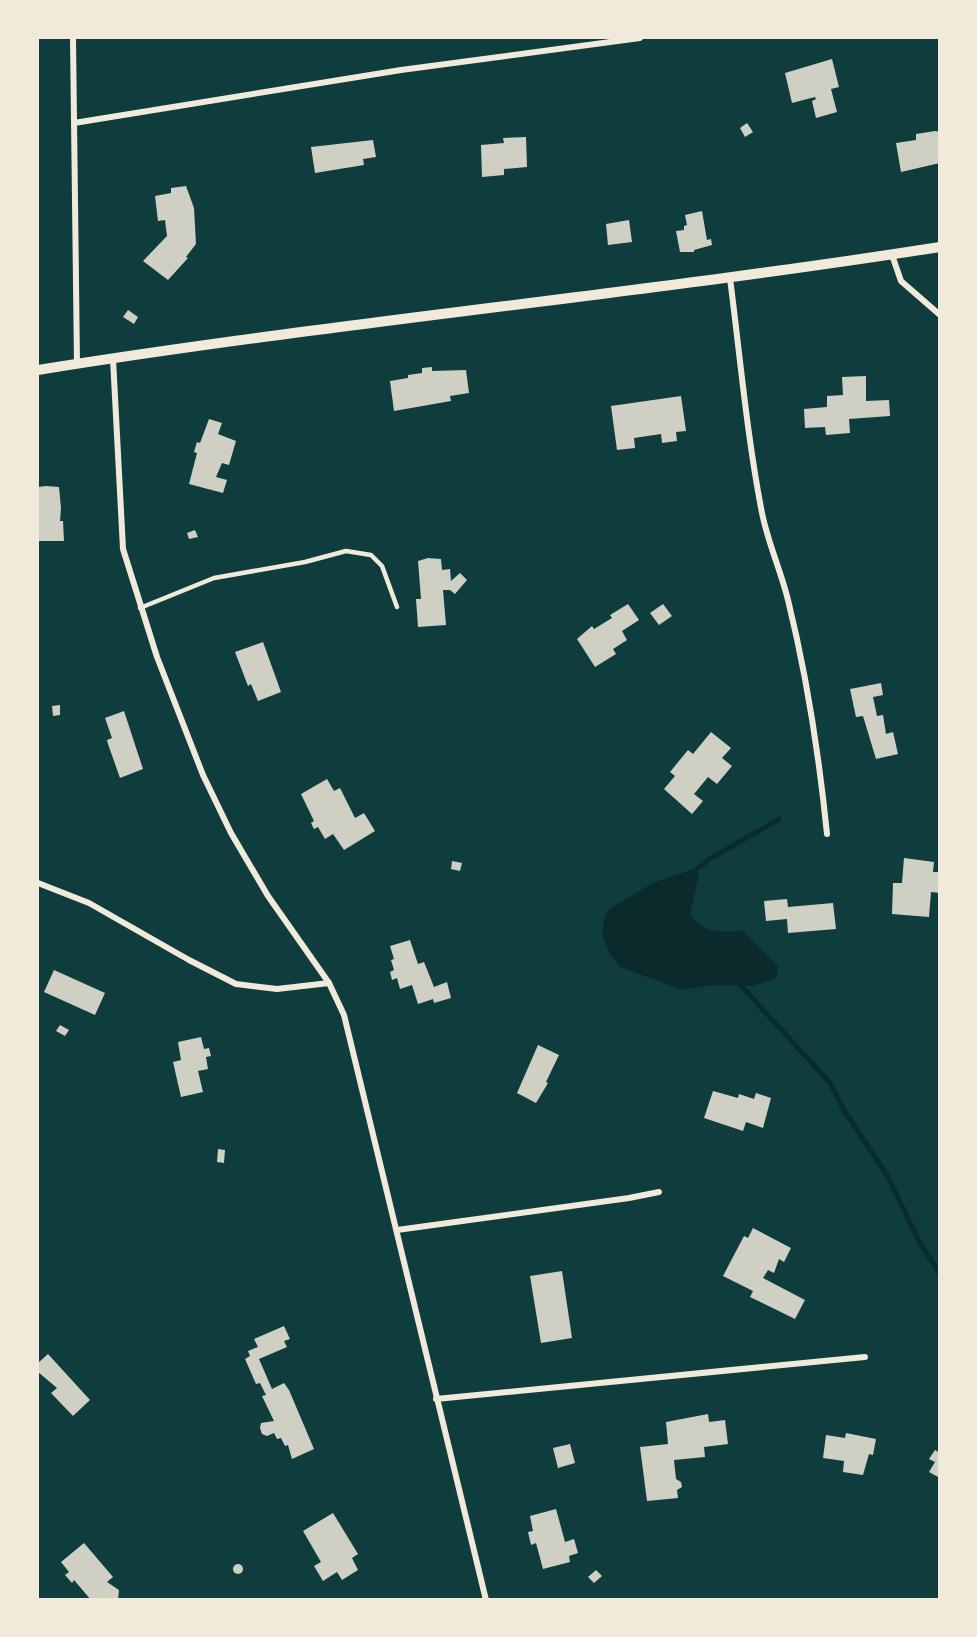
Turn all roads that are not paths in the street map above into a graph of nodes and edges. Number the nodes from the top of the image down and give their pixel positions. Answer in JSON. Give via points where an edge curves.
{"nodes":[{"id":1,"x":73,"y":38,"type":"edge"},
{"id":2,"x":640,"y":38,"type":"edge"},
{"id":3,"x":74,"y":123,"type":"junction"},
{"id":4,"x":939,"y":248,"type":"edge"},
{"id":5,"x":892,"y":255,"type":"junction"},
{"id":6,"x":730,"y":278,"type":"junction"},
{"id":7,"x":939,"y":315,"type":"edge"},
{"id":8,"x":113,"y":359,"type":"junction"},
{"id":9,"x":77,"y":364,"type":"junction"},
{"id":10,"x":38,"y":370,"type":"edge"},
{"id":11,"x":397,"y":607,"type":"dead end"},
{"id":12,"x":140,"y":608,"type":"junction"},
{"id":13,"x":828,"y":834,"type":"dead end"},
{"id":14,"x":38,"y":883,"type":"edge"},
{"id":15,"x":328,"y":982,"type":"junction"},
{"id":16,"x":659,"y":1192,"type":"dead end"},
{"id":17,"x":397,"y":1230,"type":"junction"},
{"id":18,"x":865,"y":1357,"type":"dead end"},
{"id":19,"x":436,"y":1399,"type":"junction"},
{"id":20,"x":486,"y":1599,"type":"edge"}],
"edges":[{"from":1,"to":3,"type":"street"},
{"from":2,"to":3,"type":"street","via":[[401,70]]},
{"from":3,"to":9,"type":"street"},
{"from":4,"to":5,"type":"street"},
{"from":5,"to":6,"type":"street"},
{"from":5,"to":7,"type":"street","via":[[901,281]]},
{"from":6,"to":8,"type":"street"},
{"from":6,"to":13,"type":"street","via":[[759,496],[801,655],[819,750]]},
{"from":8,"to":9,"type":"street"},
{"from":8,"to":12,"type":"street","via":[[121,537]]},
{"from":9,"to":10,"type":"street"},
{"from":11,"to":12,"type":"lane","via":[[382,566],[371,555],[346,551],[214,578]]},
{"from":12,"to":15,"type":"street","via":[[186,734],[231,833],[268,896]]},
{"from":14,"to":15,"type":"street","via":[[89,903],[236,984],[277,989]]},
{"from":15,"to":17,"type":"street","via":[[354,1044]]},
{"from":16,"to":17,"type":"street"},
{"from":17,"to":19,"type":"street"},
{"from":18,"to":19,"type":"street"},
{"from":19,"to":20,"type":"street"}]}
